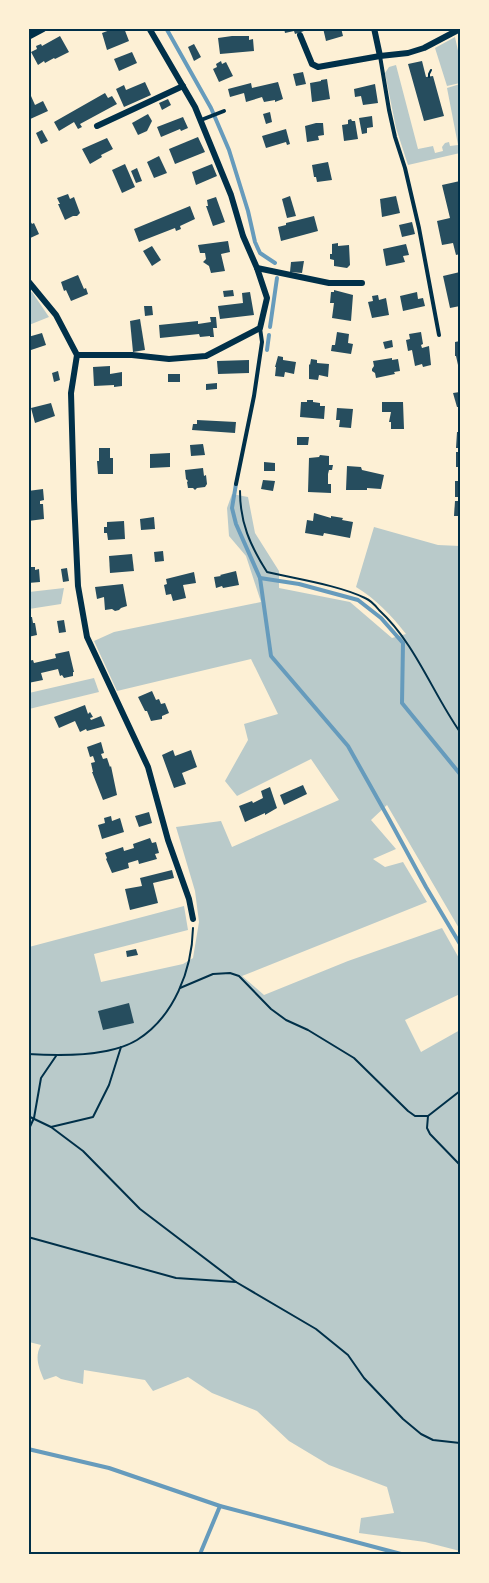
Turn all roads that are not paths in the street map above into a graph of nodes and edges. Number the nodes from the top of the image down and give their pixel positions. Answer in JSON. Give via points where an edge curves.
{"nodes":[{"id":1,"x":44,"y":28,"type":"edge"},
{"id":2,"x":149,"y":28,"type":"edge"},
{"id":3,"x":374,"y":28,"type":"edge"},
{"id":4,"x":460,"y":29,"type":"edge"},
{"id":5,"x":300,"y":35,"type":"dead end"},
{"id":6,"x":28,"y":36,"type":"edge"},
{"id":7,"x":380,"y":56,"type":"junction"},
{"id":8,"x":183,"y":86,"type":"junction"},
{"id":9,"x":224,"y":111,"type":"dead end"},
{"id":10,"x":201,"y":120,"type":"junction"},
{"id":11,"x":97,"y":126,"type":"dead end"},
{"id":12,"x":257,"y":268,"type":"junction"},
{"id":13,"x":28,"y":281,"type":"edge"},
{"id":14,"x":362,"y":283,"type":"dead end"},
{"id":15,"x":260,"y":328,"type":"junction"},
{"id":16,"x":439,"y":335,"type":"dead end"},
{"id":17,"x":77,"y":355,"type":"junction"},
{"id":18,"x":238,"y":485,"type":"road end"},
{"id":19,"x":193,"y":919,"type":"road end"}],
"edges":[{"from":1,"to":6,"type":"street"},
{"from":2,"to":8,"type":"street"},
{"from":3,"to":7,"type":"street"},
{"from":4,"to":7,"type":"street","via":[[424,48]]},
{"from":5,"to":7,"type":"street","via":[[312,64],[318,67]]},
{"from":7,"to":16,"type":"lane"},
{"from":8,"to":10,"type":"street"},
{"from":8,"to":11,"type":"street"},
{"from":9,"to":10,"type":"lane"},
{"from":10,"to":12,"type":"street"},
{"from":12,"to":14,"type":"street","via":[[329,283]]},
{"from":12,"to":15,"type":"street","via":[[267,298]]},
{"from":13,"to":17,"type":"street","via":[[56,315]]},
{"from":15,"to":17,"type":"street","via":[[206,356],[169,359]]},
{"from":15,"to":18,"type":"lane","via":[[262,342]]},
{"from":17,"to":19,"type":"street","via":[[71,393],[74,499],[78,586],[87,637],[148,767]]}]}
